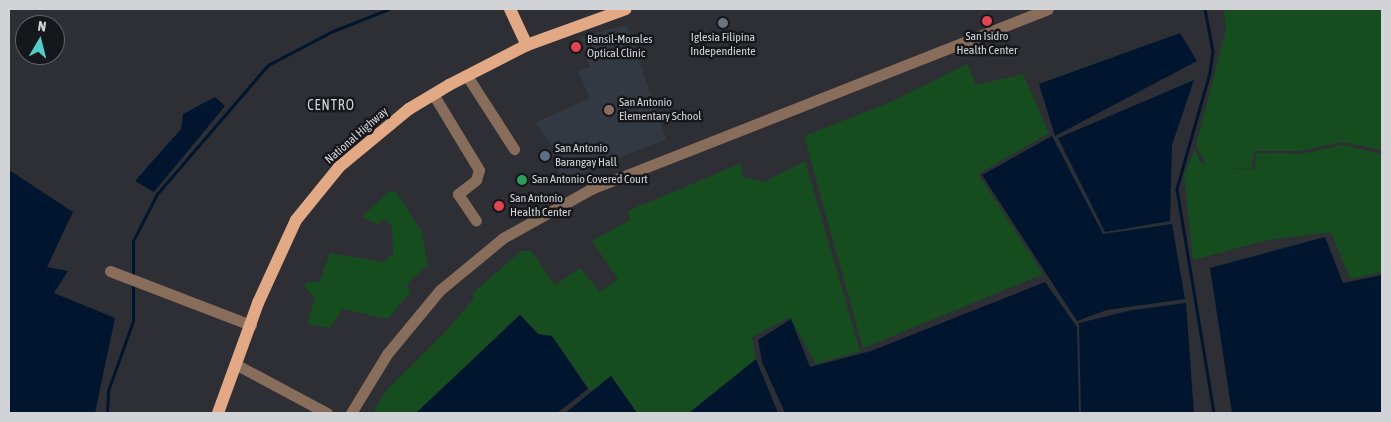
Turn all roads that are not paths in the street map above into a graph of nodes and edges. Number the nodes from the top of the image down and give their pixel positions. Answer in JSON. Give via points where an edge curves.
{"nodes":[{"id":1,"x":510,"y":9,"type":"edge"},
{"id":2,"x":626,"y":9,"type":"edge"},
{"id":3,"x":1048,"y":9,"type":"edge"},
{"id":4,"x":527,"y":45,"type":"junction"},
{"id":5,"x":467,"y":76,"type":"junction"},
{"id":6,"x":433,"y":94,"type":"junction"},
{"id":7,"x":514,"y":149,"type":"dead end"},
{"id":8,"x":476,"y":221,"type":"dead end"},
{"id":9,"x":115,"y":273,"type":"dead end"},
{"id":10,"x":250,"y":325,"type":"junction"},
{"id":11,"x":237,"y":365,"type":"junction"},
{"id":12,"x":218,"y":413,"type":"edge"},
{"id":13,"x":327,"y":413,"type":"edge"},
{"id":14,"x":351,"y":413,"type":"edge"}],
"edges":[{"from":1,"to":4,"type":"main road"},
{"from":2,"to":4,"type":"main road","name":"National Highway"},
{"from":3,"to":14,"type":"street","via":[[591,189],[503,238],[440,290],[387,354]]},
{"from":4,"to":5,"type":"main road","name":"National Highway"},
{"from":5,"to":6,"type":"main road","name":"National Highway"},
{"from":5,"to":7,"type":"street"},
{"from":6,"to":8,"type":"street","via":[[479,170],[476,180],[458,194]]},
{"from":6,"to":10,"type":"main road","name":"National Highway","via":[[339,167],[296,220]]},
{"from":9,"to":10,"type":"street"},
{"from":10,"to":11,"type":"main road","name":"National Highway"},
{"from":11,"to":12,"type":"main road","name":"National Highway"},
{"from":11,"to":13,"type":"street"}]}
